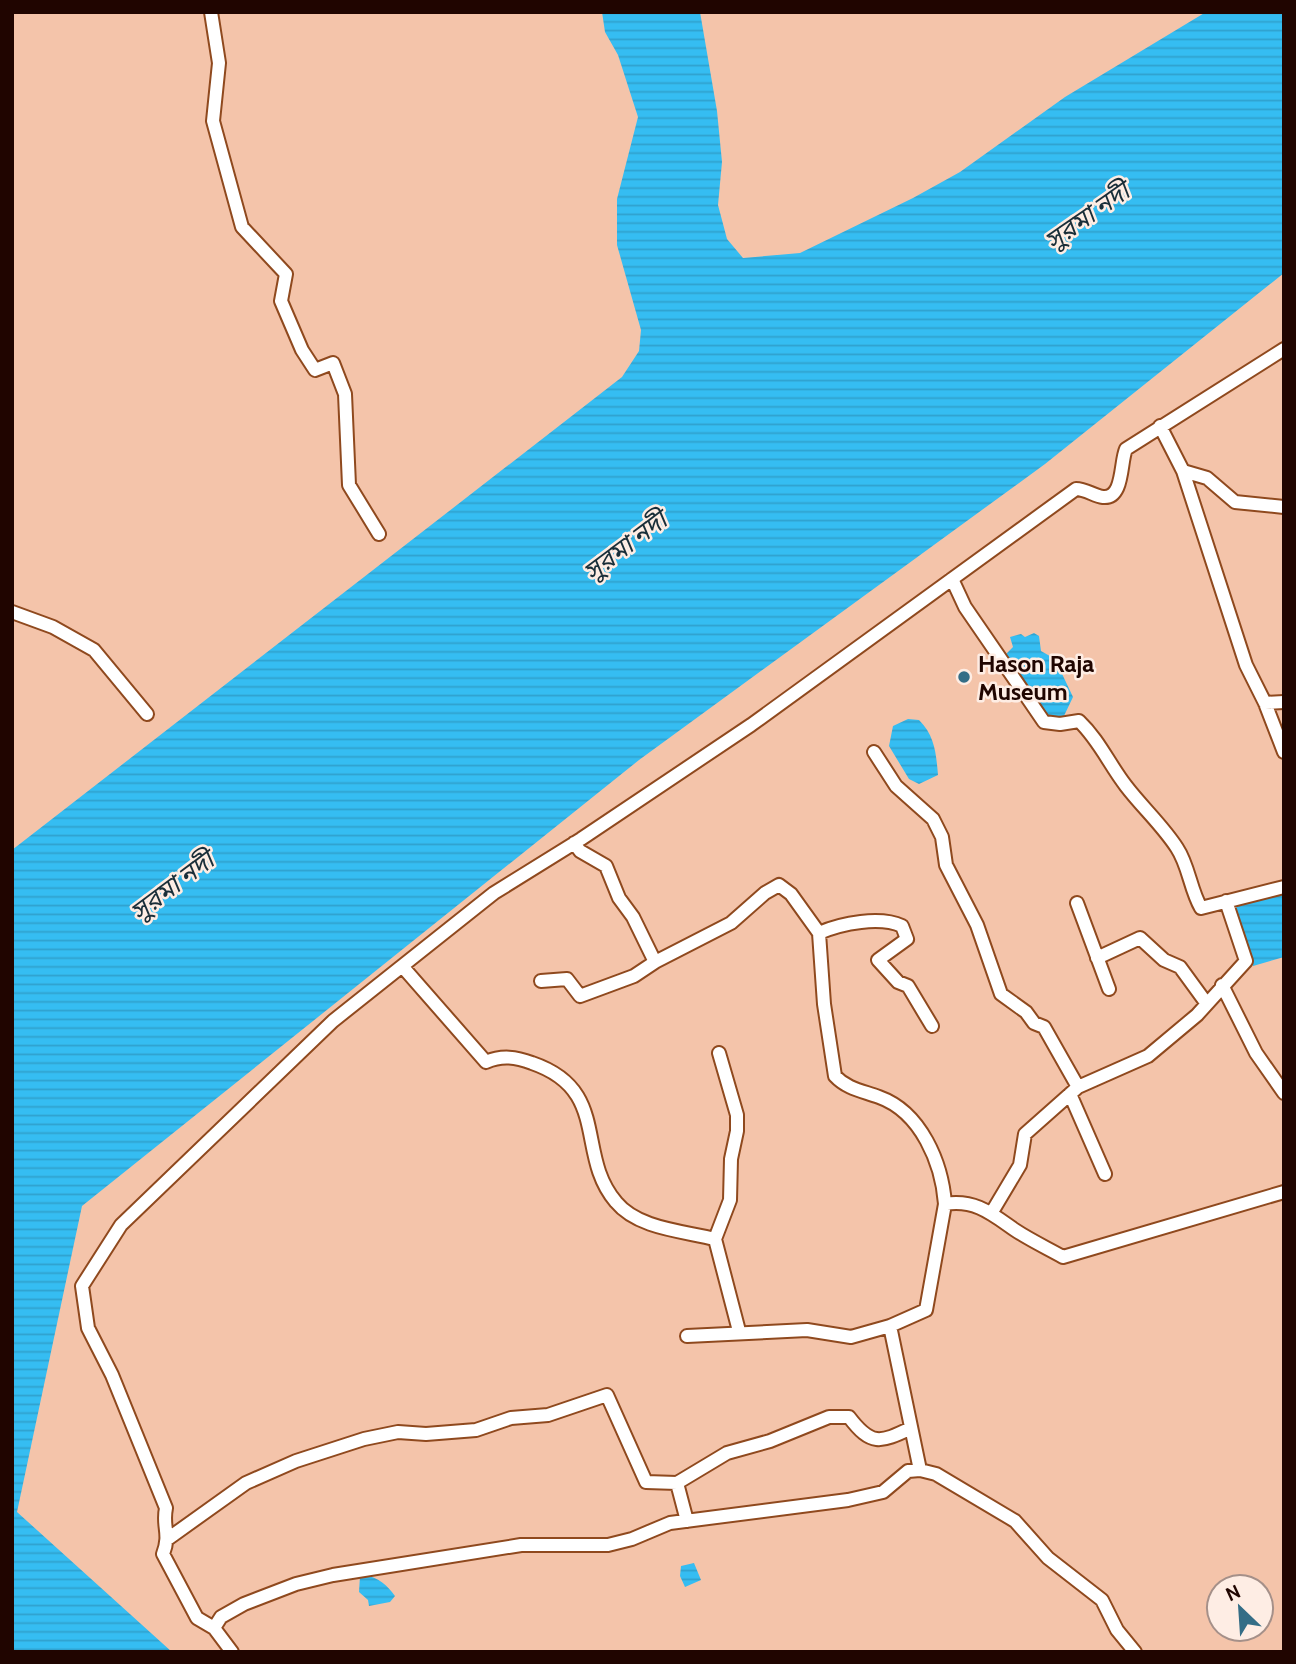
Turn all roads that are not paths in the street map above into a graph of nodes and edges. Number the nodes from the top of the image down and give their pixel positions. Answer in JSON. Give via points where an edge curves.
{"nodes":[{"id":1,"x":211,"y":12,"type":"edge"},
{"id":2,"x":1284,"y":349,"type":"edge"},
{"id":3,"x":1160,"y":426,"type":"junction"},
{"id":4,"x":1182,"y":471,"type":"junction"},
{"id":5,"x":1284,"y":507,"type":"edge"},
{"id":6,"x":379,"y":534,"type":"dead end"},
{"id":7,"x":952,"y":579,"type":"junction"},
{"id":8,"x":12,"y":612,"type":"edge"},
{"id":9,"x":1284,"y":702,"type":"edge"},
{"id":10,"x":1265,"y":703,"type":"junction"},
{"id":11,"x":147,"y":714,"type":"dead end"},
{"id":12,"x":874,"y":752,"type":"dead end"},
{"id":13,"x":1284,"y":752,"type":"edge"},
{"id":14,"x":575,"y":843,"type":"junction"},
{"id":15,"x":1284,"y":887,"type":"edge"},
{"id":16,"x":1226,"y":901,"type":"junction"},
{"id":17,"x":1077,"y":903,"type":"dead end"},
{"id":18,"x":820,"y":933,"type":"junction"},
{"id":19,"x":1097,"y":958,"type":"junction"},
{"id":20,"x":655,"y":962,"type":"junction"},
{"id":21,"x":402,"y":966,"type":"junction"},
{"id":22,"x":541,"y":981,"type":"dead end"},
{"id":23,"x":1222,"y":985,"type":"junction"},
{"id":24,"x":1109,"y":989,"type":"dead end"},
{"id":25,"x":1206,"y":1004,"type":"junction"},
{"id":26,"x":932,"y":1026,"type":"dead end"},
{"id":27,"x":719,"y":1053,"type":"dead end"},
{"id":28,"x":1074,"y":1091,"type":"junction"},
{"id":29,"x":1284,"y":1093,"type":"edge"},
{"id":30,"x":1105,"y":1174,"type":"dead end"},
{"id":31,"x":1284,"y":1192,"type":"edge"},
{"id":32,"x":945,"y":1204,"type":"junction"},
{"id":33,"x":992,"y":1212,"type":"junction"},
{"id":34,"x":715,"y":1239,"type":"junction"},
{"id":35,"x":890,"y":1326,"type":"junction"},
{"id":36,"x":738,"y":1331,"type":"junction"},
{"id":37,"x":687,"y":1336,"type":"dead end"},
{"id":38,"x":911,"y":1428,"type":"junction"},
{"id":39,"x":920,"y":1470,"type":"junction"},
{"id":40,"x":677,"y":1483,"type":"junction"},
{"id":41,"x":687,"y":1521,"type":"junction"},
{"id":42,"x":169,"y":1538,"type":"junction"},
{"id":43,"x":214,"y":1628,"type":"junction"},
{"id":44,"x":232,"y":1652,"type":"edge"},
{"id":45,"x":1135,"y":1652,"type":"edge"}],
"edges":[{"from":1,"to":6,"type":"street","via":[[219,63],[213,121],[242,228],[286,274],[281,301],[315,370],[333,363],[345,394],[349,485]]},
{"from":2,"to":3,"type":"street"},
{"from":3,"to":4,"type":"street"},
{"from":3,"to":7,"type":"street","via":[[1126,449],[1112,495],[1076,489]]},
{"from":4,"to":5,"type":"street","via":[[1207,478],[1235,502]]},
{"from":4,"to":10,"type":"street","via":[[1246,665]]},
{"from":7,"to":14,"type":"street"},
{"from":7,"to":16,"type":"street","via":[[965,607],[1044,722],[1079,721],[1098,739],[1123,783],[1179,850],[1201,908]]},
{"from":8,"to":11,"type":"street","via":[[53,627],[94,650]]},
{"from":9,"to":10,"type":"street"},
{"from":10,"to":13,"type":"street"},
{"from":12,"to":28,"type":"street","via":[[896,786],[933,819],[942,837],[946,865],[977,925],[1002,994],[1044,1027]]},
{"from":14,"to":20,"type":"street","via":[[606,866]]},
{"from":14,"to":21,"type":"street","via":[[494,893]]},
{"from":15,"to":16,"type":"street"},
{"from":16,"to":23,"type":"street","via":[[1246,961]]},
{"from":17,"to":19,"type":"street"},
{"from":18,"to":20,"type":"street","via":[[792,894],[779,885],[731,923]]},
{"from":18,"to":26,"type":"street","via":[[837,925],[888,920],[902,926],[907,939],[877,960],[908,986]]},
{"from":18,"to":32,"type":"street","via":[[835,1076],[905,1113],[929,1142]]},
{"from":19,"to":24,"type":"street"},
{"from":19,"to":25,"type":"street","via":[[1140,938],[1164,960],[1180,967]]},
{"from":20,"to":22,"type":"street","via":[[580,996],[567,979]]},
{"from":21,"to":34,"type":"street","via":[[486,1062],[517,1058],[542,1066],[574,1087],[601,1174],[615,1202],[654,1225]]},
{"from":21,"to":42,"type":"street","via":[[334,1021],[121,1224],[82,1286],[88,1328],[166,1508]]},
{"from":23,"to":25,"type":"street"},
{"from":23,"to":29,"type":"street","via":[[1256,1053]]},
{"from":25,"to":28,"type":"street","via":[[1148,1056]]},
{"from":27,"to":34,"type":"street","via":[[737,1115],[737,1131],[730,1200]]},
{"from":28,"to":30,"type":"street"},
{"from":28,"to":33,"type":"street","via":[[1025,1134],[1020,1165]]},
{"from":31,"to":33,"type":"street","via":[[1063,1257]]},
{"from":32,"to":33,"type":"street","via":[[978,1206]]},
{"from":32,"to":35,"type":"street","via":[[928,1307]]},
{"from":34,"to":36,"type":"street"},
{"from":35,"to":36,"type":"street","via":[[851,1337],[807,1330]]},
{"from":35,"to":38,"type":"street"},
{"from":36,"to":37,"type":"street"},
{"from":38,"to":39,"type":"street"},
{"from":38,"to":40,"type":"street","via":[[884,1441],[865,1436],[849,1417],[829,1417],[727,1454]]},
{"from":39,"to":41,"type":"street","via":[[908,1471],[883,1492],[848,1500]]},
{"from":39,"to":45,"type":"street","via":[[936,1474],[1015,1521],[1048,1558],[1102,1600]]},
{"from":40,"to":41,"type":"street"},
{"from":40,"to":42,"type":"street","via":[[646,1482],[607,1395],[548,1415],[511,1418],[476,1430],[398,1432],[364,1439],[296,1461],[246,1483]]},
{"from":41,"to":43,"type":"street","via":[[608,1545],[522,1545],[333,1575],[244,1604],[222,1617]]},
{"from":42,"to":43,"type":"street","via":[[163,1554],[197,1618]]},
{"from":43,"to":44,"type":"street"}]}
